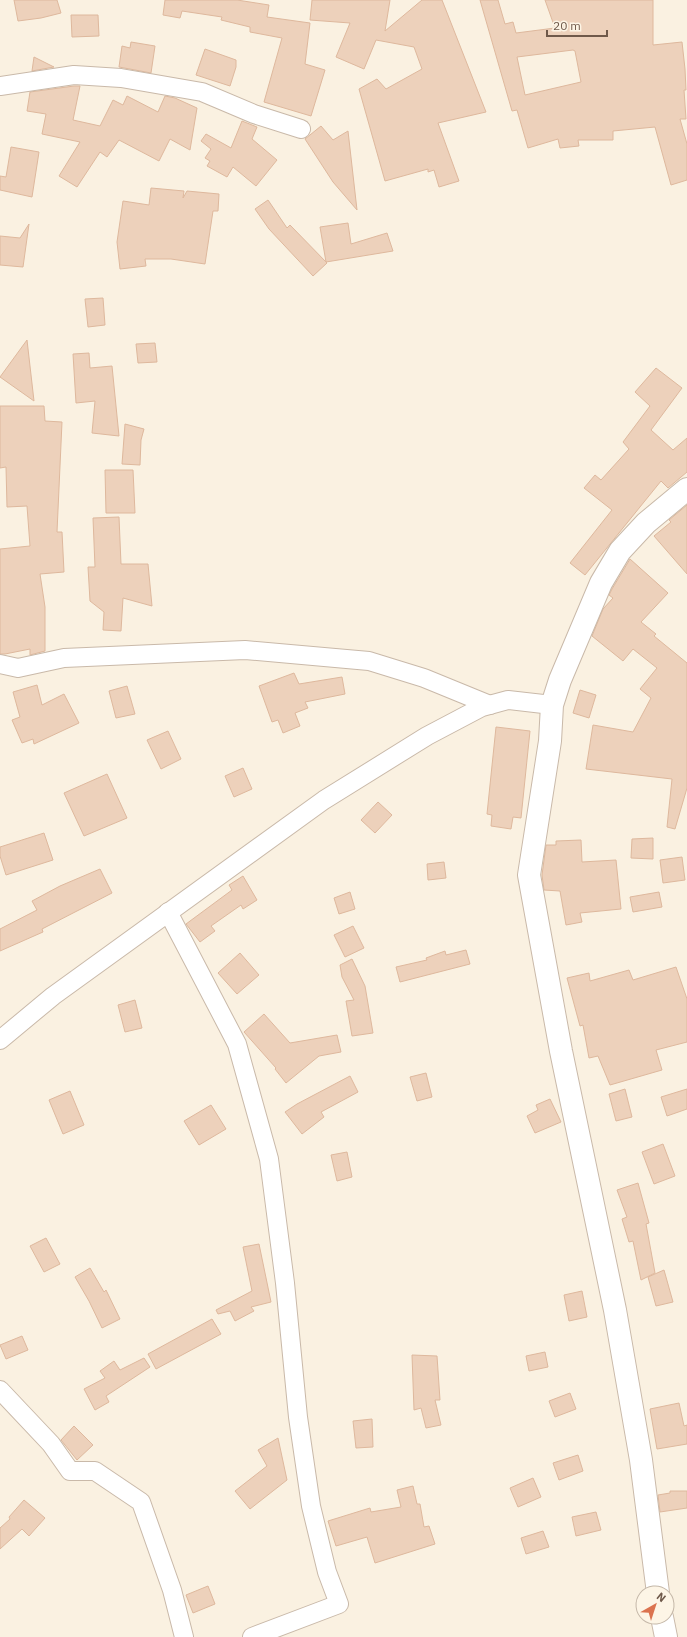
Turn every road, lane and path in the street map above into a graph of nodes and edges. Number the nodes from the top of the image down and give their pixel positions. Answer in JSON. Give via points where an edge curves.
{"nodes":[{"id":1,"x":0,"y":86,"type":"edge"},
{"id":2,"x":300,"y":129,"type":"dead end"},
{"id":3,"x":687,"y":489,"type":"edge"},
{"id":4,"x":0,"y":664,"type":"edge"},
{"id":5,"x":490,"y":705,"type":"junction"},
{"id":6,"x":552,"y":705,"type":"junction"},
{"id":7,"x":168,"y":912,"type":"junction"},
{"id":8,"x":0,"y":1040,"type":"edge"},
{"id":9,"x":0,"y":1390,"type":"edge"},
{"id":10,"x":657,"y":1585,"type":"edge"},
{"id":11,"x":664,"y":1625,"type":"edge"},
{"id":12,"x":184,"y":1637,"type":"edge"},
{"id":13,"x":252,"y":1637,"type":"edge"},
{"id":14,"x":666,"y":1637,"type":"edge"}],
"edges":[{"from":1,"to":2,"type":"street","via":[[74,75],[121,78],[202,92],[254,114]]},
{"from":3,"to":6,"type":"street","via":[[646,523],[620,551],[601,583]]},
{"from":4,"to":5,"type":"street","via":[[18,668],[64,658],[245,650],[368,660],[424,678]]},
{"from":5,"to":6,"type":"street","via":[[508,700]]},
{"from":5,"to":7,"type":"street","via":[[427,736],[324,800]]},
{"from":6,"to":10,"type":"street","via":[[550,741],[529,875],[560,1052],[615,1310],[641,1460]]},
{"from":7,"to":8,"type":"street","via":[[53,996]]},
{"from":7,"to":13,"type":"street","via":[[237,1044],[269,1159],[285,1283],[298,1417],[311,1506],[327,1572],[339,1604]]},
{"from":9,"to":12,"type":"street","via":[[51,1444],[70,1470],[95,1471],[141,1502],[172,1590]]},
{"from":11,"to":14,"type":"street"}]}
